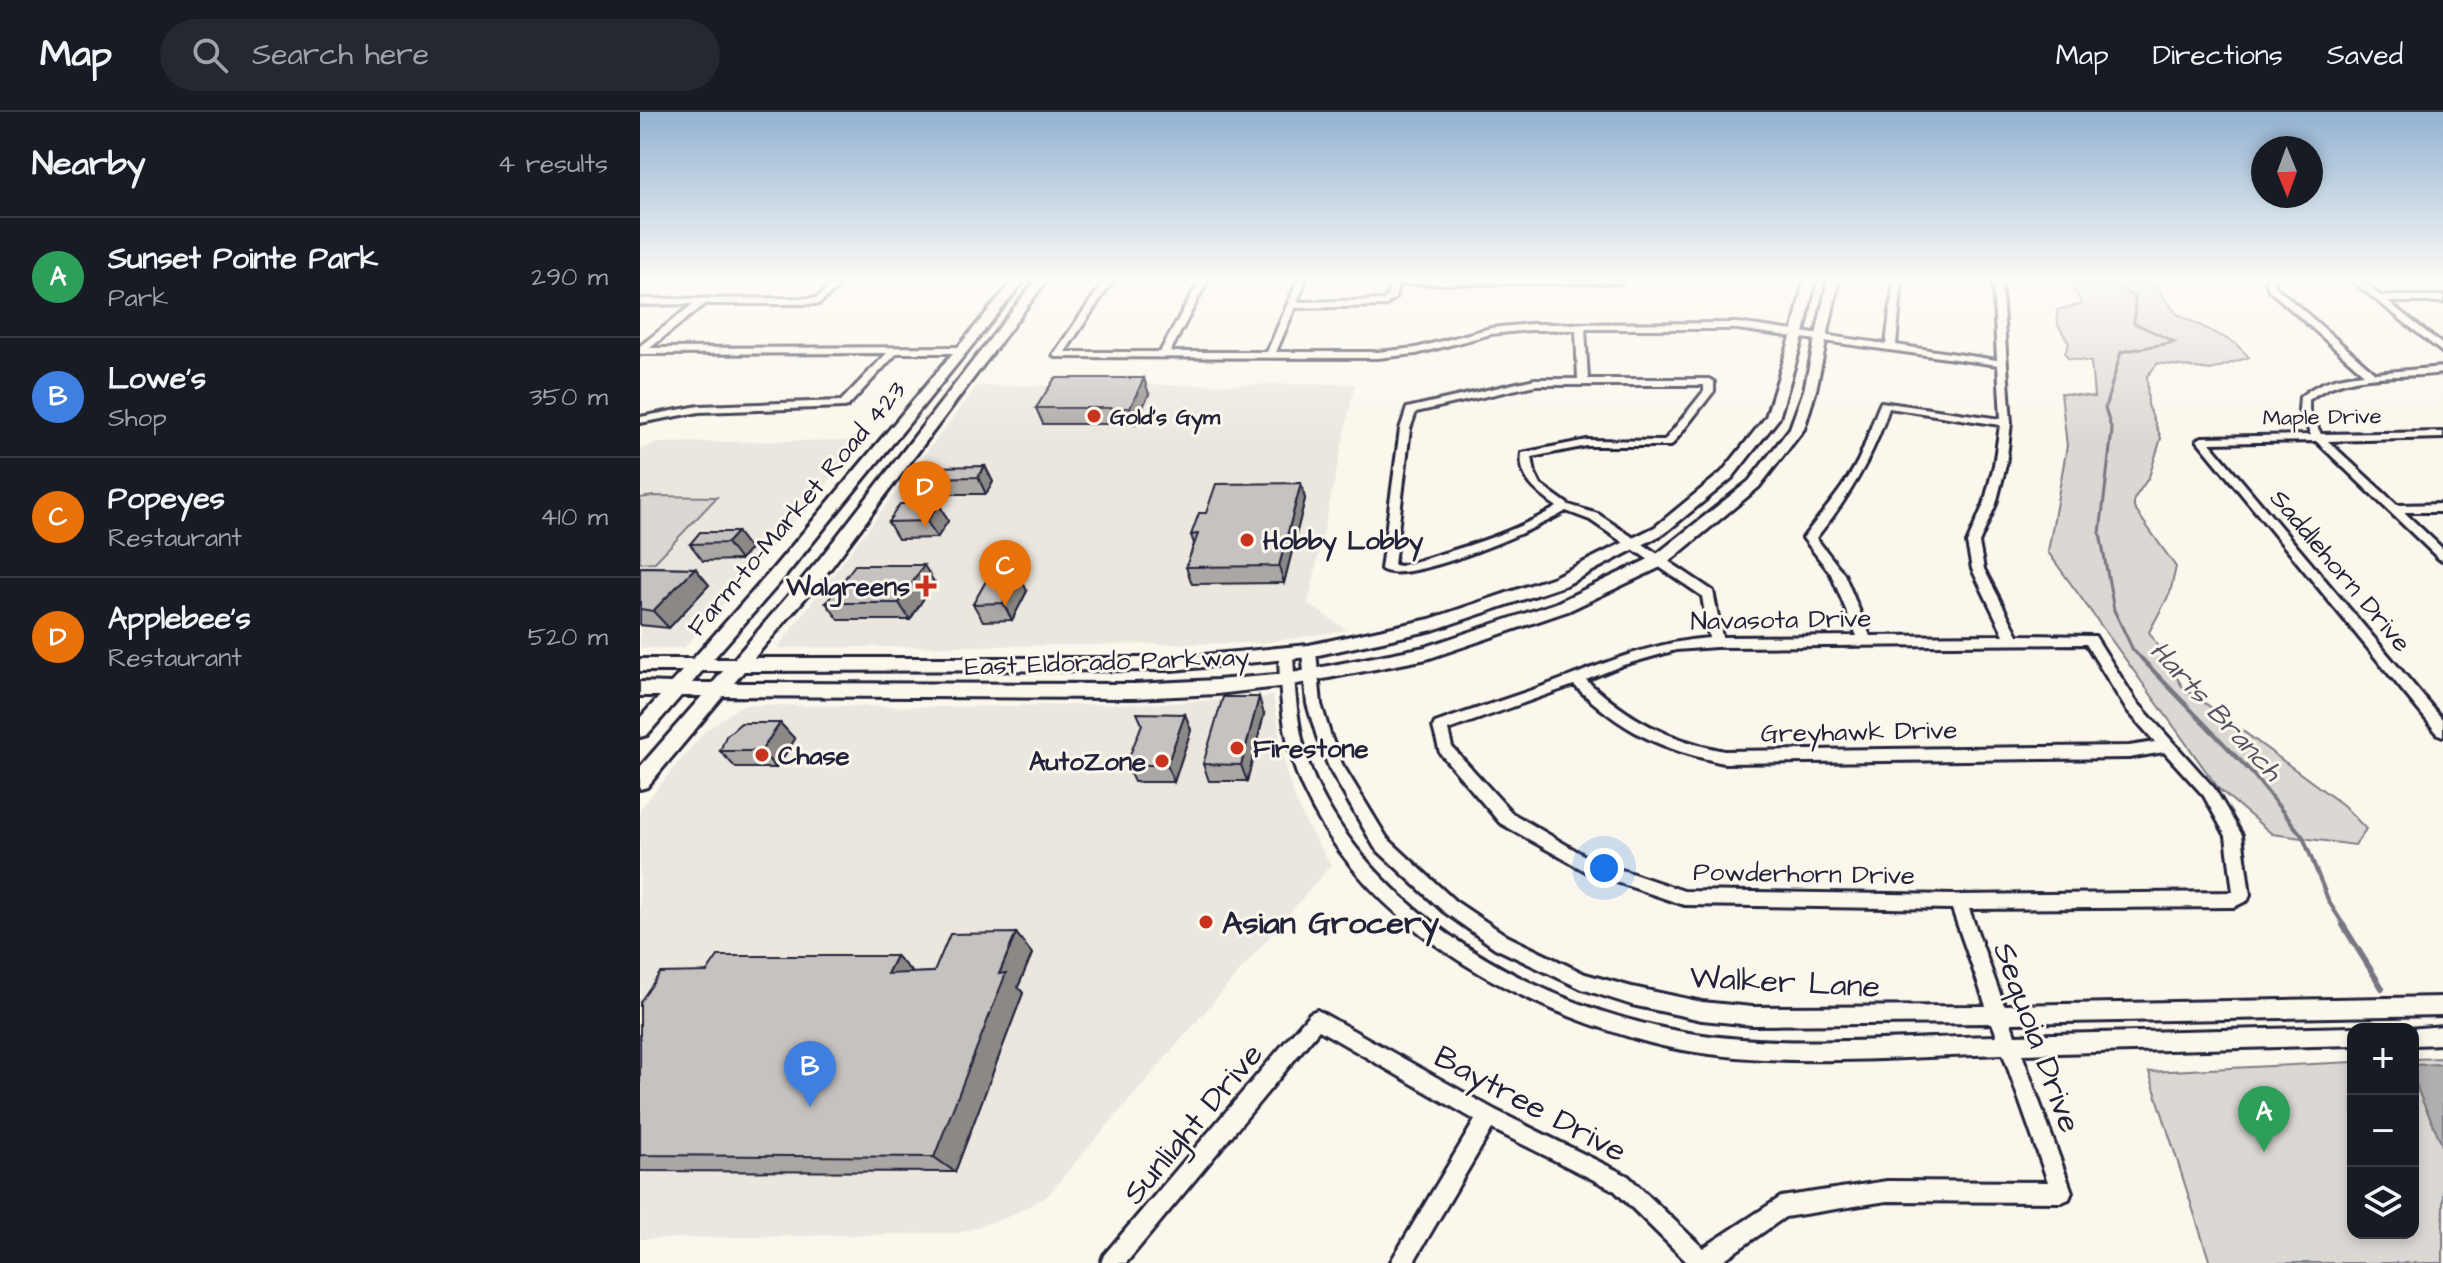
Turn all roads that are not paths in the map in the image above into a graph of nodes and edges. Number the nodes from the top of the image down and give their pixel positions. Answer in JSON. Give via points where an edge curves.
{"nodes":[{"id":1,"x":662,"y":334,"type":"edge"},
{"id":2,"x":976,"y":334,"type":"edge"},
{"id":3,"x":1000,"y":334,"type":"edge"},
{"id":4,"x":1072,"y":334,"type":"edge"},
{"id":5,"x":1175,"y":334,"type":"edge"},
{"id":6,"x":1280,"y":334,"type":"edge"},
{"id":7,"x":1481,"y":334,"type":"edge"},
{"id":8,"x":1580,"y":334,"type":"edge"},
{"id":9,"x":1798,"y":334,"type":"joint"},
{"id":10,"x":1821,"y":334,"type":"edge"},
{"id":11,"x":1892,"y":334,"type":"edge"},
{"id":12,"x":2000,"y":334,"type":"edge"},
{"id":13,"x":2324,"y":334,"type":"edge"},
{"id":14,"x":2423,"y":334,"type":"edge"},
{"id":15,"x":1820,"y":337,"type":"junction"},
{"id":16,"x":1891,"y":346,"type":"junction"},
{"id":17,"x":895,"y":350,"type":"junction"},
{"id":18,"x":963,"y":350,"type":"junction"},
{"id":19,"x":2443,"y":350,"type":"edge"},
{"id":20,"x":640,"y":351,"type":"edge"},
{"id":21,"x":1163,"y":356,"type":"junction"},
{"id":22,"x":1270,"y":356,"type":"junction"},
{"id":23,"x":2001,"y":363,"type":"junction"},
{"id":24,"x":2443,"y":370,"type":"edge"},
{"id":25,"x":2373,"y":376,"type":"junction"},
{"id":26,"x":1583,"y":380,"type":"junction"},
{"id":27,"x":640,"y":420,"type":"edge"},
{"id":28,"x":2006,"y":423,"type":"junction"},
{"id":29,"x":2443,"y":435,"type":"edge"},
{"id":30,"x":2317,"y":436,"type":"junction"},
{"id":31,"x":2202,"y":440,"type":"joint"},
{"id":32,"x":866,"y":465,"type":"junction"},
{"id":33,"x":899,"y":465,"type":"junction"},
{"id":34,"x":1565,"y":507,"type":"junction"},
{"id":35,"x":2443,"y":508,"type":"edge"},
{"id":36,"x":2395,"y":509,"type":"junction"},
{"id":37,"x":1635,"y":544,"type":"junction"},
{"id":38,"x":2443,"y":556,"type":"edge"},
{"id":39,"x":1659,"y":561,"type":"junction"},
{"id":40,"x":2013,"y":639,"type":"junction"},
{"id":41,"x":1865,"y":641,"type":"junction"},
{"id":42,"x":1716,"y":642,"type":"junction"},
{"id":43,"x":1309,"y":651,"type":"junction"},
{"id":44,"x":1286,"y":653,"type":"junction"},
{"id":45,"x":737,"y":664,"type":"junction"},
{"id":46,"x":1023,"y":664,"type":"junction"},
{"id":47,"x":640,"y":665,"type":"edge"},
{"id":48,"x":699,"y":665,"type":"junction"},
{"id":49,"x":1312,"y":676,"type":"junction"},
{"id":50,"x":1576,"y":679,"type":"junction"},
{"id":51,"x":1287,"y":680,"type":"junction"},
{"id":52,"x":640,"y":689,"type":"edge"},
{"id":53,"x":678,"y":689,"type":"junction"},
{"id":54,"x":717,"y":689,"type":"junction"},
{"id":55,"x":1008,"y":691,"type":"junction"},
{"id":56,"x":1440,"y":727,"type":"joint"},
{"id":57,"x":640,"y":730,"type":"edge"},
{"id":58,"x":2443,"y":730,"type":"edge"},
{"id":59,"x":2164,"y":746,"type":"junction"},
{"id":60,"x":640,"y":781,"type":"edge"},
{"id":61,"x":1958,"y":902,"type":"junction"},
{"id":62,"x":2443,"y":1006,"type":"edge"},
{"id":63,"x":1998,"y":1013,"type":"junction"},
{"id":64,"x":1317,"y":1019,"type":"joint"},
{"id":65,"x":2443,"y":1035,"type":"edge"},
{"id":66,"x":2347,"y":1036,"type":"edge"},
{"id":67,"x":2419,"y":1036,"type":"edge"},
{"id":68,"x":2009,"y":1045,"type":"junction"},
{"id":69,"x":1488,"y":1117,"type":"junction"},
{"id":70,"x":1700,"y":1262,"type":"edge"},
{"id":71,"x":1112,"y":1263,"type":"edge"},
{"id":72,"x":1401,"y":1263,"type":"edge"}],
"edges":[{"from":1,"to":20,"type":"street"},
{"from":2,"to":18,"type":"main road","name":"Farm-to-Market Road 423"},
{"from":3,"to":33,"type":"main road","name":"Farm-to-Market Road 423"},
{"from":4,"to":21,"type":"street","via":[[1058,355]]},
{"from":5,"to":21,"type":"street"},
{"from":6,"to":22,"type":"street"},
{"from":7,"to":22,"type":"street","via":[[1390,354]]},
{"from":8,"to":26,"type":"street"},
{"from":9,"to":15,"type":"street"},
{"from":9,"to":37,"type":"main road","name":"East Eldorado Parkway","via":[[1772,418],[1727,475]]},
{"from":10,"to":15,"type":"main road","name":"East Eldorado Parkway"},
{"from":11,"to":16,"type":"street"},
{"from":12,"to":23,"type":"street"},
{"from":13,"to":25,"type":"street"},
{"from":14,"to":19,"type":"street"},
{"from":15,"to":16,"type":"street"},
{"from":15,"to":39,"type":"main road","name":"East Eldorado Parkway","via":[[1797,429],[1754,484]]},
{"from":16,"to":23,"type":"street"},
{"from":17,"to":18,"type":"street"},
{"from":17,"to":20,"type":"street"},
{"from":17,"to":27,"type":"street","via":[[844,404],[699,409]]},
{"from":18,"to":32,"type":"main road","name":"Farm-to-Market Road 423"},
{"from":21,"to":22,"type":"street"},
{"from":23,"to":28,"type":"street"},
{"from":24,"to":25,"type":"street"},
{"from":25,"to":30,"type":"street","via":[[2337,381],[2308,394],[2304,410]]},
{"from":26,"to":34,"type":"street","via":[[1709,382],[1709,391],[1667,444],[1587,443],[1526,455],[1537,487]]},
{"from":26,"to":34,"type":"street","via":[[1535,382],[1411,410],[1387,569],[1400,570],[1504,538]]},
{"from":28,"to":40,"type":"street","via":[[1990,504],[1973,543],[1978,569]]},
{"from":28,"to":41,"type":"street","via":[[1885,404],[1871,451],[1809,538],[1843,580]]},
{"from":29,"to":30,"type":"street","name":"Maple Drive"},
{"from":30,"to":31,"type":"street","name":"Maple Drive"},
{"from":30,"to":36,"type":"street"},
{"from":31,"to":58,"type":"street","name":"Saddlehorn Drive"},
{"from":32,"to":33,"type":"main road"},
{"from":32,"to":48,"type":"main road","name":"Farm-to-Market Road 423"},
{"from":33,"to":45,"type":"main road","name":"Farm-to-Market Road 423","via":[[824,565]]},
{"from":34,"to":37,"type":"street","via":[[1594,517]]},
{"from":35,"to":36,"type":"street"},
{"from":36,"to":38,"type":"street"},
{"from":37,"to":39,"type":"street"},
{"from":37,"to":43,"type":"main road","name":"East Eldorado Parkway","via":[[1560,581],[1433,624]]},
{"from":39,"to":42,"type":"street","via":[[1708,594]]},
{"from":39,"to":49,"type":"main road","name":"East Eldorado Parkway","via":[[1562,607],[1427,653]]},
{"from":40,"to":41,"type":"street","name":"Navasota Drive"},
{"from":40,"to":59,"type":"street","name":"Navasota Drive","via":[[2090,639]]},
{"from":41,"to":42,"type":"street","name":"Navasota Drive"},
{"from":42,"to":50,"type":"street","name":"Navasota Drive","via":[[1662,649]]},
{"from":43,"to":44,"type":"main road","name":"East Eldorado Parkway"},
{"from":43,"to":49,"type":"street","name":"Walker Lane"},
{"from":44,"to":46,"type":"main road","name":"East Eldorado Parkway","via":[[1172,664]]},
{"from":44,"to":51,"type":"street"},
{"from":45,"to":46,"type":"main road","name":"East Eldorado Parkway"},
{"from":45,"to":48,"type":"main road","name":"East Eldorado Parkway"},
{"from":45,"to":54,"type":"main road","name":"Farm-to-Market Road 423"},
{"from":46,"to":55,"type":"main road"},
{"from":47,"to":48,"type":"main road","name":"East Eldorado Parkway"},
{"from":48,"to":53,"type":"main road","name":"Farm-to-Market Road 423"},
{"from":49,"to":51,"type":"main road","name":"East Eldorado Parkway"},
{"from":49,"to":63,"type":"street","name":"Walker Lane","via":[[1314,704],[1335,766],[1381,843],[1449,906],[1537,961],[1582,981],[1702,1011],[1797,1017]]},
{"from":50,"to":56,"type":"street","name":"Navasota Drive"},
{"from":50,"to":59,"type":"street","name":"Greyhawk Drive","via":[[1611,713],[1647,734],[1683,750],[1724,757],[2129,752]]},
{"from":51,"to":55,"type":"main road","name":"East Eldorado Parkway","via":[[1134,691]]},
{"from":51,"to":68,"type":"street","via":[[1290,722],[1310,787],[1335,834],[1391,898],[1464,954],[1559,1005],[1675,1040],[1740,1049]]},
{"from":52,"to":53,"type":"main road","name":"East Eldorado Parkway"},
{"from":53,"to":54,"type":"main road","name":"East Eldorado Parkway"},
{"from":53,"to":57,"type":"main road","name":"Farm-to-Market Road 423"},
{"from":54,"to":55,"type":"main road","name":"East Eldorado Parkway"},
{"from":54,"to":60,"type":"main road","name":"Farm-to-Market Road 423"},
{"from":56,"to":61,"type":"street","name":"Powderhorn Drive","via":[[1445,749],[1506,818],[1587,865],[1684,898]]},
{"from":59,"to":61,"type":"street","name":"Powderhorn Drive","via":[[2209,792],[2234,835],[2242,895],[2234,900]]},
{"from":61,"to":63,"type":"street","name":"Sequoia Drive"},
{"from":62,"to":63,"type":"street","name":"Walker Lane"},
{"from":63,"to":68,"type":"street","name":"Sequoia Drive"},
{"from":64,"to":69,"type":"street","name":"Baytree Drive"},
{"from":64,"to":71,"type":"street","name":"Sunlight Drive"},
{"from":65,"to":67,"type":"street"},
{"from":66,"to":68,"type":"street"},
{"from":68,"to":70,"type":"street","name":"Sequoia Drive","via":[[2062,1192],[1887,1191],[1781,1207]]},
{"from":69,"to":70,"type":"street","name":"Baytree Drive","via":[[1621,1183]]},
{"from":69,"to":72,"type":"street"}]}
